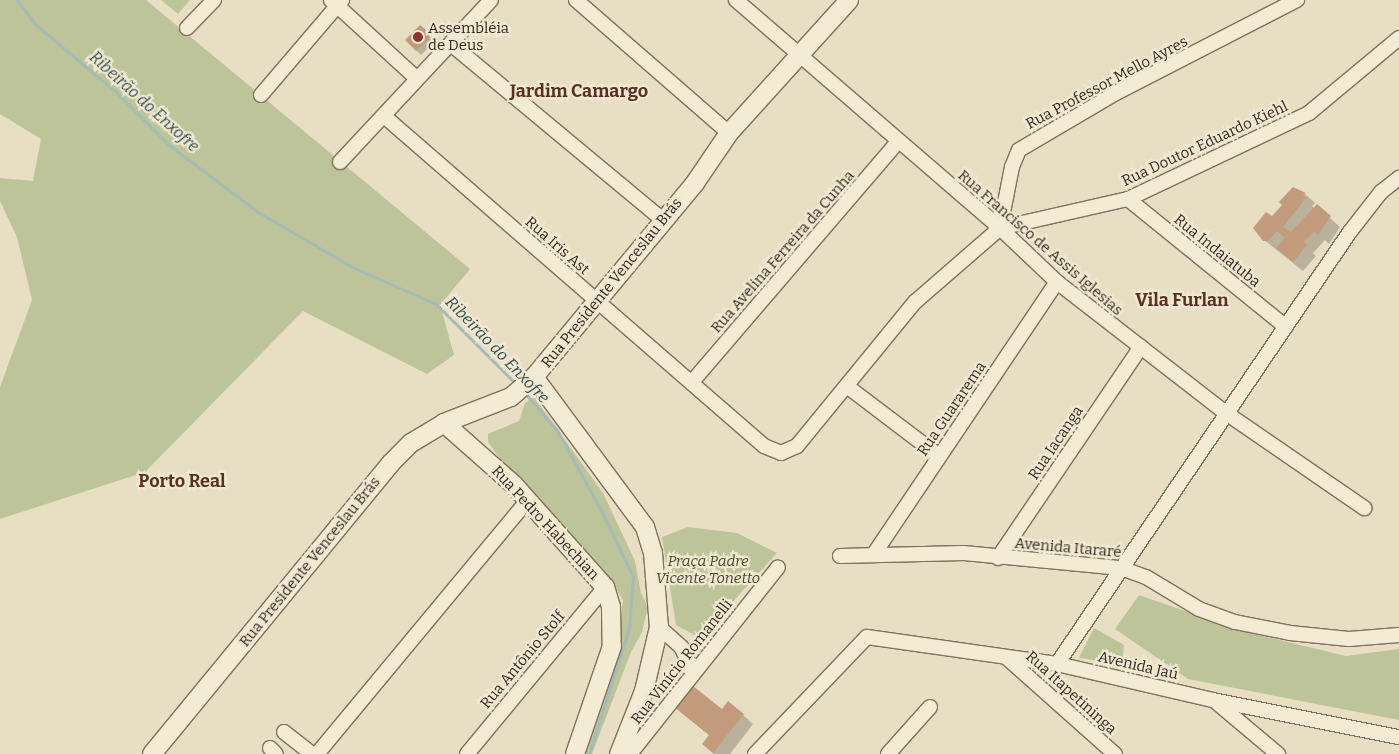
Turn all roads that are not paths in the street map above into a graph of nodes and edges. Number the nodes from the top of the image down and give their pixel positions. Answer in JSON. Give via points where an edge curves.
{"nodes":[{"id":1,"x":214,"y":0,"type":"edge"},
{"id":2,"x":490,"y":0,"type":"edge"},
{"id":3,"x":576,"y":0,"type":"edge"},
{"id":4,"x":736,"y":0,"type":"edge"},
{"id":5,"x":849,"y":0,"type":"edge"},
{"id":6,"x":1297,"y":0,"type":"edge"},
{"id":7,"x":337,"y":2,"type":"edge"},
{"id":8,"x":187,"y":28,"type":"dead end"},
{"id":9,"x":1399,"y":38,"type":"edge"},
{"id":10,"x":451,"y":44,"type":"junction"},
{"id":11,"x":798,"y":53,"type":"junction"},
{"id":12,"x":416,"y":78,"type":"junction"},
{"id":13,"x":261,"y":95,"type":"dead end"},
{"id":14,"x":384,"y":116,"type":"junction"},
{"id":15,"x":729,"y":133,"type":"junction"},
{"id":16,"x":898,"y":142,"type":"junction"},
{"id":17,"x":340,"y":162,"type":"dead end"},
{"id":18,"x":1399,"y":178,"type":"edge"},
{"id":19,"x":1128,"y":199,"type":"junction"},
{"id":20,"x":663,"y":220,"type":"junction"},
{"id":21,"x":1000,"y":228,"type":"junction"},
{"id":22,"x":1057,"y":282,"type":"junction"},
{"id":23,"x":596,"y":302,"type":"junction"},
{"id":24,"x":1286,"y":328,"type":"junction"},
{"id":25,"x":1141,"y":347,"type":"junction"},
{"id":26,"x":530,"y":381,"type":"junction"},
{"id":27,"x":692,"y":382,"type":"junction"},
{"id":28,"x":848,"y":387,"type":"junction"},
{"id":29,"x":1226,"y":413,"type":"junction"},
{"id":30,"x":444,"y":423,"type":"junction"},
{"id":31,"x":939,"y":456,"type":"junction"},
{"id":32,"x":528,"y":500,"type":"junction"},
{"id":33,"x":1364,"y":508,"type":"dead end"},
{"id":34,"x":874,"y":554,"type":"junction"},
{"id":35,"x":840,"y":556,"type":"dead end"},
{"id":36,"x":998,"y":558,"type":"junction"},
{"id":37,"x":778,"y":567,"type":"dead end"},
{"id":38,"x":1121,"y":568,"type":"junction"},
{"id":39,"x":605,"y":587,"type":"junction"},
{"id":40,"x":659,"y":627,"type":"junction"},
{"id":41,"x":1399,"y":635,"type":"edge"},
{"id":42,"x":1006,"y":657,"type":"junction"},
{"id":43,"x":1057,"y":664,"type":"junction"},
{"id":44,"x":692,"y":672,"type":"junction"},
{"id":45,"x":1213,"y":700,"type":"junction"},
{"id":46,"x":930,"y":707,"type":"dead end"},
{"id":47,"x":284,"y":732,"type":"dead end"},
{"id":48,"x":1399,"y":737,"type":"edge"},
{"id":49,"x":471,"y":753,"type":"edge"},
{"id":50,"x":152,"y":754,"type":"edge"},
{"id":51,"x":312,"y":754,"type":"edge"},
{"id":52,"x":317,"y":754,"type":"edge"},
{"id":53,"x":575,"y":754,"type":"edge"},
{"id":54,"x":619,"y":754,"type":"edge"},
{"id":55,"x":630,"y":754,"type":"edge"},
{"id":56,"x":755,"y":754,"type":"edge"},
{"id":57,"x":888,"y":754,"type":"edge"},
{"id":58,"x":1115,"y":754,"type":"edge"},
{"id":59,"x":1278,"y":754,"type":"edge"}],
"edges":[{"from":1,"to":8,"type":"street"},
{"from":2,"to":10,"type":"street"},
{"from":3,"to":15,"type":"street"},
{"from":4,"to":11,"type":"street","name":"Rua Francisco de Assis Iglesias"},
{"from":5,"to":11,"type":"street","name":"Rua Presidente Venceslau Brás"},
{"from":6,"to":21,"type":"street","name":"Rua Professor Mello Ayres","via":[[1114,94],[1026,145],[1015,157]]},
{"from":7,"to":12,"type":"street"},
{"from":7,"to":13,"type":"street"},
{"from":9,"to":19,"type":"street","name":"Rua Doutor Eduardo Kiehl","via":[[1309,113]]},
{"from":10,"to":12,"type":"street"},
{"from":10,"to":20,"type":"street"},
{"from":11,"to":15,"type":"street","name":"Rua Presidente Venceslau Brás"},
{"from":11,"to":16,"type":"street","name":"Rua Francisco de Assis Iglesias"},
{"from":12,"to":14,"type":"street"},
{"from":14,"to":17,"type":"street"},
{"from":14,"to":23,"type":"street","name":"Rua Iris Ast"},
{"from":15,"to":20,"type":"street","name":"Rua Presidente Venceslau Brás"},
{"from":16,"to":21,"type":"street","name":"Rua Francisco de Assis Iglesias"},
{"from":16,"to":27,"type":"street","name":"Rua Avelina Ferreira da Cunha"},
{"from":18,"to":24,"type":"street","via":[[1369,205]]},
{"from":19,"to":21,"type":"street","name":"Rua Doutor Eduardo Kiehl"},
{"from":19,"to":24,"type":"street","name":"Rua Indaiatuba"},
{"from":20,"to":23,"type":"street","name":"Rua Presidente Venceslau Brás"},
{"from":21,"to":22,"type":"street","name":"Rua Francisco de Assis Iglesias"},
{"from":21,"to":28,"type":"street","via":[[915,302]]},
{"from":22,"to":25,"type":"street","name":"Rua Francisco de Assis Iglesias"},
{"from":22,"to":31,"type":"street","name":"Rua Guararema"},
{"from":23,"to":26,"type":"street","name":"Rua Presidente Venceslau Brás"},
{"from":23,"to":27,"type":"street","name":"Rua Iris Ast"},
{"from":24,"to":29,"type":"street"},
{"from":25,"to":29,"type":"street","name":"Rua Francisco de Assis Iglesias"},
{"from":25,"to":36,"type":"street","name":"Rua Iacanga"},
{"from":26,"to":30,"type":"street","name":"Rua Presidente Venceslau Brás","via":[[511,397]]},
{"from":26,"to":40,"type":"street","via":[[645,527],[653,554]]},
{"from":27,"to":28,"type":"street","name":"Rua Iris Ast","via":[[764,446],[781,454],[797,446]]},
{"from":28,"to":31,"type":"street"},
{"from":29,"to":33,"type":"street","name":"Rua Francisco de Assis Iglesias"},
{"from":29,"to":38,"type":"street"},
{"from":30,"to":32,"type":"street","name":"Rua Pedro Habechian"},
{"from":30,"to":50,"type":"street","name":"Rua Presidente Venceslau Brás","via":[[425,432],[391,463]]},
{"from":31,"to":34,"type":"street","name":"Rua Guararema"},
{"from":32,"to":39,"type":"street","name":"Rua Pedro Habechian"},
{"from":32,"to":52,"type":"street"},
{"from":34,"to":35,"type":"street","name":"Avenida Itararé"},
{"from":34,"to":36,"type":"street","name":"Avenida Itararé","via":[[964,553]]},
{"from":36,"to":38,"type":"street","name":"Avenida Itararé"},
{"from":37,"to":44,"type":"street","name":"Rua Vinício Romanelli"},
{"from":38,"to":41,"type":"street","name":"Avenida Itararé","via":[[1146,577],[1199,609],[1257,627],[1349,639]]},
{"from":38,"to":43,"type":"street"},
{"from":39,"to":49,"type":"street","name":"Rua Antônio Stolf"},
{"from":39,"to":53,"type":"street","name":"Rua Pedro Habechian","via":[[611,607],[612,646]]},
{"from":40,"to":44,"type":"street","via":[[682,648]]},
{"from":40,"to":54,"type":"street","via":[[644,691]]},
{"from":42,"to":43,"type":"street","name":"Avenida Jaú"},
{"from":42,"to":56,"type":"street","name":"Avenida Jaú","via":[[867,637]]},
{"from":42,"to":58,"type":"street","name":"Rua Itapetininga"},
{"from":43,"to":45,"type":"street","name":"Avenida Jaú"},
{"from":44,"to":55,"type":"street","name":"Rua Vinício Romanelli"},
{"from":45,"to":48,"type":"street","name":"Avenida Jaú"},
{"from":45,"to":59,"type":"street"},
{"from":46,"to":57,"type":"street"},
{"from":47,"to":51,"type":"street"}]}
